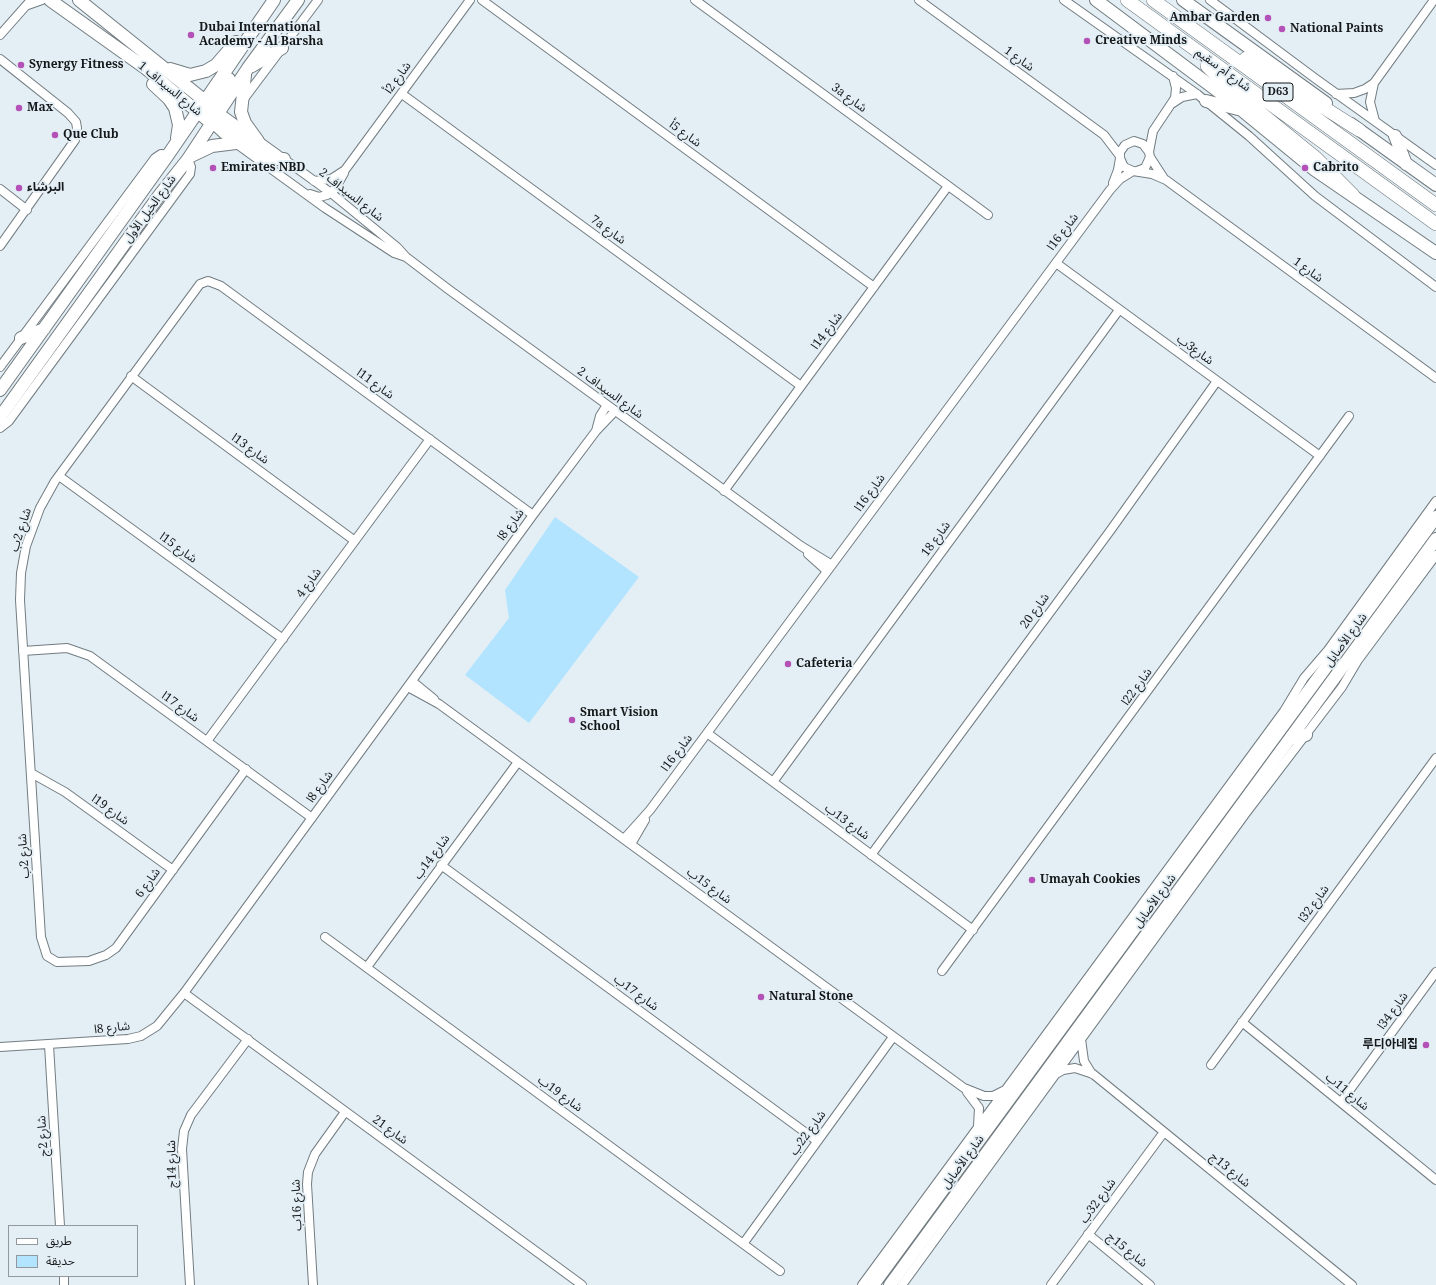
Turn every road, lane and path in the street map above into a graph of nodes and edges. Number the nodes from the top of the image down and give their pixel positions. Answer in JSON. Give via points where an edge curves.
{"nodes":[{"id":1,"x":42,"y":0,"type":"edge"},
{"id":2,"x":50,"y":0,"type":"edge"},
{"id":3,"x":79,"y":0,"type":"edge"},
{"id":4,"x":274,"y":0,"type":"edge"},
{"id":5,"x":298,"y":0,"type":"edge"},
{"id":6,"x":318,"y":0,"type":"edge"},
{"id":7,"x":470,"y":0,"type":"edge"},
{"id":8,"x":482,"y":0,"type":"edge"},
{"id":9,"x":695,"y":0,"type":"edge"},
{"id":10,"x":919,"y":0,"type":"edge"},
{"id":11,"x":1064,"y":0,"type":"edge"},
{"id":12,"x":1096,"y":0,"type":"edge"},
{"id":13,"x":1127,"y":0,"type":"edge"},
{"id":14,"x":1153,"y":0,"type":"edge"},
{"id":15,"x":1183,"y":0,"type":"edge"},
{"id":16,"x":1210,"y":0,"type":"edge"},
{"id":17,"x":1434,"y":0,"type":"edge"},
{"id":18,"x":29,"y":2,"type":"edge"},
{"id":19,"x":254,"y":28,"type":"junction"},
{"id":20,"x":0,"y":35,"type":"edge"},
{"id":21,"x":1203,"y":37,"type":"junction"},
{"id":22,"x":282,"y":48,"type":"junction"},
{"id":23,"x":1196,"y":51,"type":"junction"},
{"id":24,"x":0,"y":59,"type":"edge"},
{"id":25,"x":160,"y":64,"type":"junction"},
{"id":26,"x":144,"y":67,"type":"junction"},
{"id":27,"x":247,"y":70,"type":"junction"},
{"id":28,"x":1173,"y":76,"type":"junction"},
{"id":29,"x":1374,"y":83,"type":"junction"},
{"id":30,"x":402,"y":94,"type":"junction"},
{"id":31,"x":1336,"y":94,"type":"junction"},
{"id":32,"x":1201,"y":98,"type":"junction"},
{"id":33,"x":241,"y":102,"type":"junction"},
{"id":34,"x":1173,"y":103,"type":"junction"},
{"id":35,"x":1241,"y":110,"type":"junction"},
{"id":36,"x":208,"y":112,"type":"junction"},
{"id":37,"x":1375,"y":121,"type":"junction"},
{"id":38,"x":1156,"y":127,"type":"junction"},
{"id":39,"x":1359,"y":130,"type":"junction"},
{"id":40,"x":1104,"y":135,"type":"junction"},
{"id":41,"x":1395,"y":136,"type":"junction"},
{"id":42,"x":258,"y":140,"type":"junction"},
{"id":43,"x":1131,"y":142,"type":"junction"},
{"id":44,"x":175,"y":143,"type":"junction"},
{"id":45,"x":236,"y":144,"type":"junction"},
{"id":46,"x":1149,"y":154,"type":"junction"},
{"id":47,"x":168,"y":156,"type":"junction"},
{"id":48,"x":1120,"y":157,"type":"junction"},
{"id":49,"x":188,"y":159,"type":"junction"},
{"id":50,"x":284,"y":159,"type":"junction"},
{"id":51,"x":1406,"y":164,"type":"junction"},
{"id":52,"x":1436,"y":165,"type":"edge"},
{"id":53,"x":345,"y":170,"type":"junction"},
{"id":54,"x":1135,"y":171,"type":"junction"},
{"id":55,"x":1166,"y":180,"type":"junction"},
{"id":56,"x":314,"y":181,"type":"junction"},
{"id":57,"x":1436,"y":185,"type":"edge"},
{"id":58,"x":948,"y":186,"type":"junction"},
{"id":59,"x":0,"y":189,"type":"edge"},
{"id":60,"x":299,"y":189,"type":"junction"},
{"id":61,"x":1110,"y":190,"type":"junction"},
{"id":62,"x":331,"y":193,"type":"junction"},
{"id":63,"x":1353,"y":195,"type":"junction"},
{"id":64,"x":158,"y":197,"type":"junction"},
{"id":65,"x":1436,"y":205,"type":"edge"},
{"id":66,"x":26,"y":210,"type":"junction"},
{"id":67,"x":988,"y":215,"type":"dead end"},
{"id":68,"x":1436,"y":224,"type":"edge"},
{"id":69,"x":0,"y":246,"type":"edge"},
{"id":70,"x":1436,"y":253,"type":"edge"},
{"id":71,"x":406,"y":257,"type":"junction"},
{"id":72,"x":1056,"y":263,"type":"junction"},
{"id":73,"x":200,"y":284,"type":"joint"},
{"id":74,"x":874,"y":287,"type":"junction"},
{"id":75,"x":1436,"y":287,"type":"edge"},
{"id":76,"x":1119,"y":310,"type":"junction"},
{"id":77,"x":44,"y":329,"type":"junction"},
{"id":78,"x":21,"y":338,"type":"junction"},
{"id":79,"x":0,"y":367,"type":"edge"},
{"id":80,"x":131,"y":376,"type":"junction"},
{"id":81,"x":1436,"y":378,"type":"edge"},
{"id":82,"x":1217,"y":381,"type":"junction"},
{"id":83,"x":801,"y":386,"type":"junction"},
{"id":84,"x":0,"y":390,"type":"edge"},
{"id":85,"x":607,"y":405,"type":"junction"},
{"id":86,"x":615,"y":411,"type":"junction"},
{"id":87,"x":1349,"y":416,"type":"dead end"},
{"id":88,"x":0,"y":417,"type":"edge"},
{"id":89,"x":0,"y":428,"type":"edge"},
{"id":90,"x":596,"y":431,"type":"junction"},
{"id":91,"x":430,"y":439,"type":"junction"},
{"id":92,"x":1320,"y":456,"type":"junction"},
{"id":93,"x":59,"y":476,"type":"junction"},
{"id":94,"x":724,"y":491,"type":"junction"},
{"id":95,"x":1436,"y":501,"type":"edge"},
{"id":96,"x":533,"y":515,"type":"junction"},
{"id":97,"x":1436,"y":517,"type":"edge"},
{"id":98,"x":1436,"y":539,"type":"edge"},
{"id":99,"x":355,"y":541,"type":"junction"},
{"id":100,"x":1436,"y":554,"type":"edge"},
{"id":101,"x":830,"y":568,"type":"junction"},
{"id":102,"x":283,"y":639,"type":"junction"},
{"id":103,"x":23,"y":651,"type":"junction"},
{"id":104,"x":410,"y":684,"type":"junction"},
{"id":105,"x":707,"y":734,"type":"junction"},
{"id":106,"x":1306,"y":735,"type":"junction"},
{"id":107,"x":1290,"y":739,"type":"junction"},
{"id":108,"x":207,"y":742,"type":"junction"},
{"id":109,"x":1436,"y":758,"type":"edge"},
{"id":110,"x":518,"y":762,"type":"junction"},
{"id":111,"x":246,"y":770,"type":"junction"},
{"id":112,"x":31,"y":773,"type":"junction"},
{"id":113,"x":773,"y":782,"type":"junction"},
{"id":114,"x":312,"y":818,"type":"junction"},
{"id":115,"x":1220,"y":832,"type":"junction"},
{"id":116,"x":628,"y":841,"type":"junction"},
{"id":117,"x":1218,"y":852,"type":"junction"},
{"id":118,"x":871,"y":855,"type":"junction"},
{"id":119,"x":441,"y":865,"type":"junction"},
{"id":120,"x":173,"y":870,"type":"junction"},
{"id":121,"x":973,"y":930,"type":"junction"},
{"id":122,"x":325,"y":937,"type":"dead end"},
{"id":123,"x":44,"y":953,"type":"joint"},
{"id":124,"x":367,"y":967,"type":"junction"},
{"id":125,"x":942,"y":971,"type":"dead end"},
{"id":126,"x":1436,"y":972,"type":"edge"},
{"id":127,"x":184,"y":993,"type":"junction"},
{"id":128,"x":1242,"y":1022,"type":"junction"},
{"id":129,"x":894,"y":1037,"type":"junction"},
{"id":130,"x":248,"y":1039,"type":"junction"},
{"id":131,"x":1081,"y":1039,"type":"junction"},
{"id":132,"x":49,"y":1044,"type":"junction"},
{"id":133,"x":0,"y":1047,"type":"edge"},
{"id":134,"x":1211,"y":1065,"type":"dead end"},
{"id":135,"x":1033,"y":1068,"type":"junction"},
{"id":136,"x":1093,"y":1074,"type":"junction"},
{"id":137,"x":1053,"y":1077,"type":"junction"},
{"id":138,"x":1009,"y":1086,"type":"junction"},
{"id":139,"x":964,"y":1088,"type":"junction"},
{"id":140,"x":1341,"y":1102,"type":"junction"},
{"id":141,"x":346,"y":1112,"type":"junction"},
{"id":142,"x":976,"y":1130,"type":"junction"},
{"id":143,"x":1164,"y":1132,"type":"junction"},
{"id":144,"x":817,"y":1141,"type":"junction"},
{"id":145,"x":1436,"y":1179,"type":"edge"},
{"id":146,"x":946,"y":1215,"type":"junction"},
{"id":147,"x":60,"y":1225,"type":"edge"},
{"id":148,"x":909,"y":1229,"type":"junction"},
{"id":149,"x":1088,"y":1234,"type":"junction"},
{"id":150,"x":743,"y":1244,"type":"junction"},
{"id":151,"x":780,"y":1271,"type":"dead end"},
{"id":152,"x":190,"y":1285,"type":"edge"},
{"id":153,"x":313,"y":1285,"type":"edge"},
{"id":154,"x":582,"y":1285,"type":"edge"},
{"id":155,"x":862,"y":1285,"type":"edge"},
{"id":156,"x":873,"y":1285,"type":"edge"},
{"id":157,"x":890,"y":1285,"type":"edge"},
{"id":158,"x":902,"y":1285,"type":"edge"},
{"id":159,"x":1051,"y":1285,"type":"edge"},
{"id":160,"x":1150,"y":1285,"type":"edge"},
{"id":161,"x":1352,"y":1285,"type":"edge"}],
"edges":[{"from":1,"to":18,"type":"street"},
{"from":2,"to":26,"type":"main road","name":"شارع السيداف 1"},
{"from":3,"to":25,"type":"main road","name":"شارع السيداف 1"},
{"from":4,"to":19,"type":"main road","name":"شارع الخيل الأول"},
{"from":5,"to":27,"type":"main road","name":"شارع الخيل الأول"},
{"from":6,"to":22,"type":"street"},
{"from":7,"to":30,"type":"street","name":"شارع 2أ"},
{"from":8,"to":74,"type":"street","name":"شارع 5أ"},
{"from":9,"to":58,"type":"street","name":"3a شارع"},
{"from":10,"to":40,"type":"street","name":"شارع 1"},
{"from":11,"to":28,"type":"street"},
{"from":12,"to":35,"type":"main road"},
{"from":13,"to":23,"type":"main road","name":"شارع أم سقيم","number":"D63"},
{"from":14,"to":21,"type":"main road","name":"شارع أم سقيم","number":"D63"},
{"from":15,"to":39,"type":"main road","via":[[1310,91]]},
{"from":16,"to":31,"type":"street"},
{"from":17,"to":29,"type":"street"},
{"from":18,"to":20,"type":"street"},
{"from":19,"to":25,"type":"main road","via":[[216,65],[206,71],[185,74]]},
{"from":19,"to":36,"type":"main road","name":"شارع الخيل الأول"},
{"from":21,"to":39,"type":"main road","via":[[1236,51]]},
{"from":21,"to":65,"type":"main road","name":"شارع أم سقيم","number":"D63"},
{"from":22,"to":27,"type":"main road"},
{"from":22,"to":33,"type":"street"},
{"from":23,"to":63,"type":"main road","via":[[1218,78],[1316,158]]},
{"from":23,"to":68,"type":"main road","name":"شارع أم سقيم","number":"D63"},
{"from":24,"to":66,"type":"street","via":[[76,122],[75,140]]},
{"from":25,"to":36,"type":"main road","name":"شارع السيداف 1"},
{"from":26,"to":36,"type":"main road","name":"شارع السيداف 1"},
{"from":26,"to":44,"type":"main road","via":[[151,80],[175,108],[179,125]]},
{"from":27,"to":33,"type":"main road"},
{"from":27,"to":36,"type":"main road","name":"شارع الخيل الأول"},
{"from":28,"to":32,"type":"street"},
{"from":28,"to":34,"type":"street","via":[[1176,88]]},
{"from":29,"to":31,"type":"street","via":[[1354,93]]},
{"from":29,"to":37,"type":"street","via":[[1370,102]]},
{"from":30,"to":53,"type":"street","name":"شارع 2أ"},
{"from":30,"to":83,"type":"street","name":"7a شارع"},
{"from":31,"to":37,"type":"street"},
{"from":32,"to":34,"type":"street","via":[[1182,97]]},
{"from":32,"to":35,"type":"main road"},
{"from":32,"to":75,"type":"street","via":[[1249,136],[1315,196]]},
{"from":33,"to":42,"type":"main road","via":[[242,118]]},
{"from":34,"to":38,"type":"street"},
{"from":35,"to":63,"type":"main road","via":[[1315,170]]},
{"from":36,"to":42,"type":"street","name":"شارع السيداف 2"},
{"from":36,"to":44,"type":"main road","name":"شارع الخيل الأول"},
{"from":36,"to":45,"type":"street","name":"شارع السيداف 2"},
{"from":36,"to":49,"type":"main road","name":"شارع الخيل الأول"},
{"from":36,"to":50,"type":"main road","via":[[261,153],[275,159]]},
{"from":36,"to":64,"type":"main road","via":[[161,184]]},
{"from":37,"to":41,"type":"street"},
{"from":38,"to":43,"type":"street"},
{"from":38,"to":46,"type":"street","via":[[1150,141]]},
{"from":39,"to":51,"type":"main road"},
{"from":40,"to":43,"type":"street","name":"شارع 1"},
{"from":40,"to":48,"type":"street","name":"شارع 1"},
{"from":41,"to":51,"type":"main road"},
{"from":41,"to":52,"type":"street"},
{"from":42,"to":50,"type":"street","name":"شارع السيداف 2"},
{"from":43,"to":46,"type":"street","via":[[1143,144]]},
{"from":43,"to":48,"type":"street","via":[[1122,148]]},
{"from":44,"to":47,"type":"main road","name":"شارع الخيل الأول"},
{"from":45,"to":49,"type":"main road","via":[[212,146]]},
{"from":45,"to":60,"type":"street","name":"شارع السيداف 2"},
{"from":46,"to":54,"type":"street","via":[[1145,168]]},
{"from":46,"to":55,"type":"street","name":"شارع 1","via":[[1156,170]]},
{"from":47,"to":77,"type":"main road","name":"شارع الخيل الأول"},
{"from":47,"to":78,"type":"street","via":[[161,154],[155,158]]},
{"from":48,"to":54,"type":"street","via":[[1124,167]]},
{"from":48,"to":61,"type":"street","name":"شارع 16ا","via":[[1117,175]]},
{"from":49,"to":64,"type":"main road","name":"شارع الخيل الأول"},
{"from":49,"to":89,"type":"street","via":[[190,174],[9,421]]},
{"from":50,"to":56,"type":"street","name":"شارع السيداف 2"},
{"from":51,"to":57,"type":"main road"},
{"from":53,"to":56,"type":"street","name":"شارع 2أ","via":[[331,179]]},
{"from":53,"to":62,"type":"street","name":"شارع 2أ"},
{"from":54,"to":55,"type":"street","name":"شارع 1"},
{"from":54,"to":61,"type":"street","name":"شارع 16ا","via":[[1124,176]]},
{"from":55,"to":81,"type":"street","name":"شارع 1"},
{"from":56,"to":62,"type":"street","name":"شارع السيداف 2"},
{"from":58,"to":67,"type":"street","name":"3a شارع"},
{"from":58,"to":74,"type":"street","name":"شارع 14ا"},
{"from":59,"to":66,"type":"street"},
{"from":60,"to":62,"type":"street","via":[[319,197]]},
{"from":60,"to":71,"type":"street","name":"شارع السيداف 2","via":[[390,250]]},
{"from":61,"to":72,"type":"street","name":"شارع 16ا"},
{"from":62,"to":71,"type":"street","name":"شارع السيداف 2"},
{"from":63,"to":70,"type":"main road"},
{"from":64,"to":88,"type":"main road","name":"شارع الخيل الأول"},
{"from":66,"to":69,"type":"street"},
{"from":71,"to":85,"type":"street","name":"شارع السيداف 2"},
{"from":72,"to":76,"type":"street","name":"شارع3ب"},
{"from":72,"to":101,"type":"street","name":"شارع 16ا"},
{"from":73,"to":80,"type":"street","name":"شارع 2ب"},
{"from":73,"to":91,"type":"street","name":"شارع 11ا","via":[[208,281],[221,286]]},
{"from":74,"to":83,"type":"street","name":"شارع 14ا"},
{"from":76,"to":82,"type":"street","name":"شارع3ب"},
{"from":76,"to":113,"type":"street","name":"شارع 18"},
{"from":77,"to":78,"type":"main road"},
{"from":77,"to":84,"type":"main road","name":"شارع الخيل الأول"},
{"from":78,"to":79,"type":"street"},
{"from":80,"to":93,"type":"street","name":"شارع 2ب"},
{"from":80,"to":99,"type":"street","name":"شارع 13ا"},
{"from":82,"to":92,"type":"street","name":"شارع3ب"},
{"from":82,"to":118,"type":"street","name":"شارع 20","via":[[1110,531]]},
{"from":83,"to":94,"type":"street","name":"شارع 14ا"},
{"from":85,"to":86,"type":"street","name":"شارع السيداف 2"},
{"from":85,"to":90,"type":"street","name":"شارع 8ا","via":[[600,416]]},
{"from":86,"to":90,"type":"street","name":"شارع 8ا"},
{"from":86,"to":94,"type":"street","name":"شارع السيداف 2"},
{"from":87,"to":92,"type":"street","name":"شارع 22ا"},
{"from":90,"to":96,"type":"street","name":"شارع 8ا"},
{"from":91,"to":96,"type":"street","name":"شارع 11ا"},
{"from":91,"to":99,"type":"street","name":"شارع 4"},
{"from":92,"to":121,"type":"street","name":"شارع 22ا"},
{"from":93,"to":102,"type":"street","name":"شارع 15ا"},
{"from":93,"to":103,"type":"street","name":"شارع 2ب","via":[[35,520],[24,559],[20,600]]},
{"from":94,"to":101,"type":"street","name":"شارع السيداف 2"},
{"from":95,"to":138,"type":"street","via":[[1328,650],[1304,678],[1279,717]]},
{"from":96,"to":104,"type":"street","name":"شارع 8ا"},
{"from":97,"to":135,"type":"main road","name":"شارع الأصايل"},
{"from":98,"to":107,"type":"main road","name":"شارع الأصايل"},
{"from":99,"to":102,"type":"street","name":"شارع 4"},
{"from":100,"to":106,"type":"street"},
{"from":101,"to":105,"type":"street","name":"شارع 16ا"},
{"from":102,"to":108,"type":"street","name":"شارع 4"},
{"from":103,"to":108,"type":"street","name":"شارع 17ا","via":[[67,648],[90,656]]},
{"from":103,"to":112,"type":"street","name":"شارع 2ب"},
{"from":104,"to":110,"type":"street","name":"شارع 15ب"},
{"from":104,"to":114,"type":"street","name":"شارع 8ا"},
{"from":105,"to":113,"type":"street","name":"شارع 13ب"},
{"from":105,"to":116,"type":"street","name":"شارع 16ا"},
{"from":106,"to":107,"type":"main road"},
{"from":106,"to":117,"type":"street"},
{"from":107,"to":115,"type":"main road","name":"شارع الأصايل"},
{"from":108,"to":111,"type":"street","name":"شارع 17ا"},
{"from":109,"to":128,"type":"street","name":"شارع 32ا"},
{"from":110,"to":116,"type":"street","name":"شارع 15ب"},
{"from":110,"to":119,"type":"street","name":"شارع 14ب"},
{"from":111,"to":114,"type":"street","name":"شارع 17ا"},
{"from":111,"to":120,"type":"street","name":"شارع 6"},
{"from":112,"to":120,"type":"street","name":"شارع 19ا","via":[[65,792]]},
{"from":112,"to":123,"type":"street","name":"شارع 2ب"},
{"from":113,"to":118,"type":"street","name":"شارع 13ب"},
{"from":114,"to":127,"type":"street","name":"شارع 8ا"},
{"from":115,"to":117,"type":"main road"},
{"from":115,"to":146,"type":"main road","name":"شارع الأصايل"},
{"from":116,"to":129,"type":"street","name":"شارع 15ب"},
{"from":117,"to":131,"type":"street"},
{"from":118,"to":121,"type":"street","name":"شارع 13ب"},
{"from":119,"to":124,"type":"street","name":"شارع 14ب"},
{"from":119,"to":144,"type":"street","name":"شارع 17ب"},
{"from":120,"to":123,"type":"street","name":"شارع 6","via":[[111,952],[89,961],[61,962]]},
{"from":121,"to":125,"type":"street","name":"شارع 22ا"},
{"from":122,"to":124,"type":"street","name":"شارع 19ب"},
{"from":124,"to":150,"type":"street","name":"شارع 19ب"},
{"from":126,"to":140,"type":"street","name":"شارع 34ا"},
{"from":127,"to":130,"type":"street","name":"شارع 21"},
{"from":127,"to":132,"type":"street","name":"شارع 8ا","via":[[157,1026],[140,1036],[120,1040]]},
{"from":128,"to":134,"type":"street","name":"شارع 32ا"},
{"from":128,"to":140,"type":"street","name":"شارع 11ب"},
{"from":129,"to":139,"type":"street","name":"شارع 15ب"},
{"from":129,"to":144,"type":"street","name":"شارع 22ب"},
{"from":130,"to":141,"type":"street","name":"شارع 21"},
{"from":130,"to":152,"type":"street","name":"شارع 14ج","via":[[191,1115],[184,1131],[182,1149]]},
{"from":131,"to":136,"type":"street","name":"شارع 13ج","via":[[1084,1061]]},
{"from":131,"to":137,"type":"street"},
{"from":132,"to":133,"type":"street","name":"شارع 8ا"},
{"from":132,"to":147,"type":"street","name":"شارع 2ج"},
{"from":135,"to":138,"type":"street"},
{"from":135,"to":148,"type":"main road","name":"شارع الأصايل"},
{"from":136,"to":137,"type":"street","name":"شارع 13ج","via":[[1069,1068]]},
{"from":136,"to":143,"type":"street","name":"شارع 13ج"},
{"from":137,"to":146,"type":"street"},
{"from":138,"to":139,"type":"street","name":"شارع 15ب","via":[[998,1094],[989,1096],[979,1095]]},
{"from":138,"to":142,"type":"street"},
{"from":139,"to":142,"type":"street","name":"شارع 15ب","via":[[979,1108],[980,1122]]},
{"from":140,"to":145,"type":"street","name":"شارع 11ب"},
{"from":141,"to":153,"type":"street","name":"شارع 16ب","via":[[315,1154],[307,1178]]},
{"from":141,"to":154,"type":"street","name":"شارع 21"},
{"from":142,"to":148,"type":"street"},
{"from":143,"to":149,"type":"street","name":"شارع 32ب"},
{"from":143,"to":161,"type":"street","name":"شارع 13ج"},
{"from":144,"to":150,"type":"street","name":"شارع 22ب"},
{"from":146,"to":157,"type":"main road","name":"شارع الأصايل"},
{"from":146,"to":158,"type":"street"},
{"from":148,"to":155,"type":"street"},
{"from":148,"to":156,"type":"main road","name":"شارع الأصايل"},
{"from":149,"to":159,"type":"street","name":"شارع 32ب"},
{"from":149,"to":160,"type":"street","name":"شارع 15ج"},
{"from":150,"to":151,"type":"street","name":"شارع 19ب"}]}
